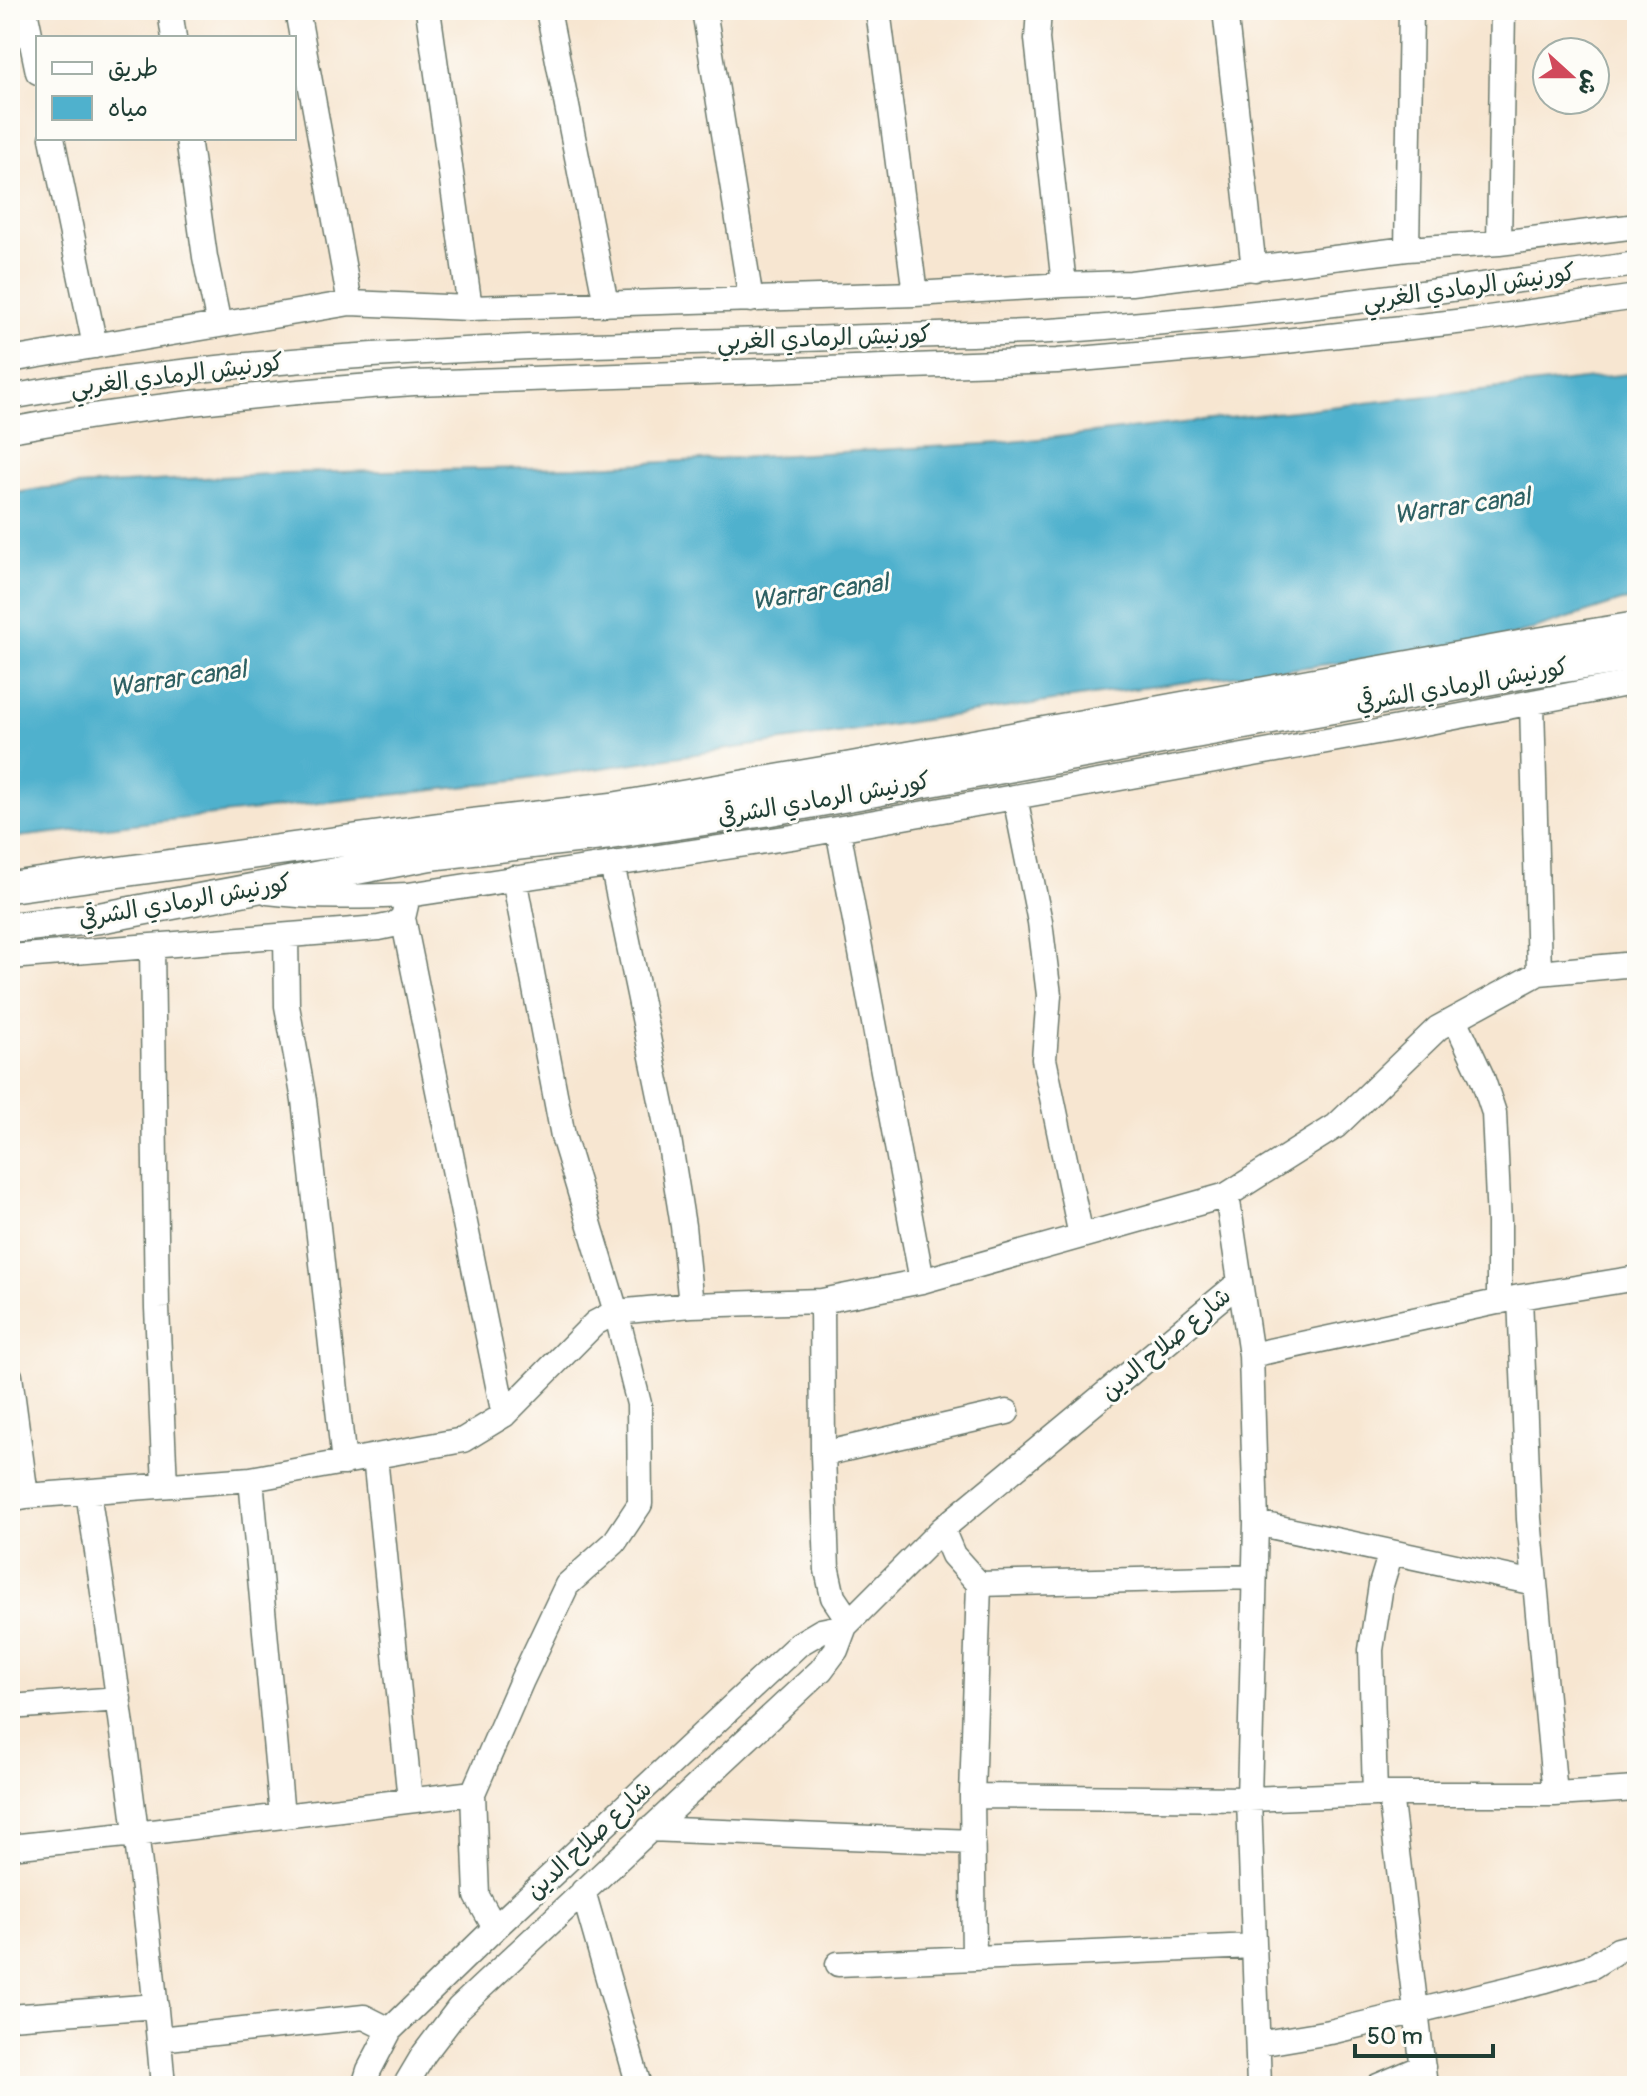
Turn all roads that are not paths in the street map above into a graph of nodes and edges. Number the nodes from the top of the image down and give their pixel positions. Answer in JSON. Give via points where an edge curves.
{"nodes":[{"id":1,"x":25,"y":10,"type":"edge"},
{"id":2,"x":170,"y":10,"type":"edge"},
{"id":3,"x":297,"y":10,"type":"edge"},
{"id":4,"x":428,"y":10,"type":"edge"},
{"id":5,"x":548,"y":10,"type":"edge"},
{"id":6,"x":704,"y":10,"type":"edge"},
{"id":7,"x":878,"y":10,"type":"edge"},
{"id":8,"x":1039,"y":10,"type":"edge"},
{"id":9,"x":1225,"y":10,"type":"edge"},
{"id":10,"x":1411,"y":10,"type":"edge"},
{"id":11,"x":1503,"y":10,"type":"edge"},
{"id":12,"x":174,"y":36,"type":"edge"},
{"id":13,"x":36,"y":62,"type":"edge"},
{"id":14,"x":52,"y":140,"type":"edge"},
{"id":15,"x":188,"y":140,"type":"edge"},
{"id":16,"x":1637,"y":226,"type":"edge"},
{"id":17,"x":1499,"y":243,"type":"junction"},
{"id":18,"x":1407,"y":249,"type":"junction"},
{"id":19,"x":1637,"y":264,"type":"edge"},
{"id":20,"x":1254,"y":269,"type":"junction"},
{"id":21,"x":1064,"y":285,"type":"junction"},
{"id":22,"x":915,"y":294,"type":"junction"},
{"id":23,"x":1637,"y":297,"type":"edge"},
{"id":24,"x":751,"y":300,"type":"junction"},
{"id":25,"x":350,"y":303,"type":"junction"},
{"id":26,"x":606,"y":304,"type":"junction"},
{"id":27,"x":470,"y":308,"type":"junction"},
{"id":28,"x":219,"y":325,"type":"junction"},
{"id":29,"x":95,"y":346,"type":"junction"},
{"id":30,"x":566,"y":347,"type":"junction"},
{"id":31,"x":10,"y":360,"type":"edge"},
{"id":32,"x":568,"y":378,"type":"junction"},
{"id":33,"x":10,"y":397,"type":"edge"},
{"id":34,"x":10,"y":430,"type":"edge"},
{"id":35,"x":1637,"y":627,"type":"edge"},
{"id":36,"x":1637,"y":656,"type":"edge"},
{"id":37,"x":1637,"y":682,"type":"edge"},
{"id":38,"x":1532,"y":703,"type":"junction"},
{"id":39,"x":1015,"y":797,"type":"junction"},
{"id":40,"x":838,"y":829,"type":"junction"},
{"id":41,"x":612,"y":864,"type":"junction"},
{"id":42,"x":514,"y":878,"type":"junction"},
{"id":43,"x":10,"y":887,"type":"edge"},
{"id":44,"x":253,"y":890,"type":"junction"},
{"id":45,"x":406,"y":906,"type":"junction"},
{"id":46,"x":10,"y":928,"type":"edge"},
{"id":47,"x":286,"y":936,"type":"junction"},
{"id":48,"x":152,"y":947,"type":"junction"},
{"id":49,"x":10,"y":957,"type":"edge"},
{"id":50,"x":1637,"y":967,"type":"edge"},
{"id":51,"x":1539,"y":973,"type":"junction"},
{"id":52,"x":1455,"y":1019,"type":"junction"},
{"id":53,"x":1227,"y":1195,"type":"junction"},
{"id":54,"x":1081,"y":1236,"type":"junction"},
{"id":55,"x":1637,"y":1278,"type":"edge"},
{"id":56,"x":922,"y":1281,"type":"junction"},
{"id":57,"x":1240,"y":1282,"type":"junction"},
{"id":58,"x":1510,"y":1300,"type":"junction"},
{"id":59,"x":822,"y":1301,"type":"junction"},
{"id":60,"x":691,"y":1305,"type":"junction"},
{"id":61,"x":616,"y":1312,"type":"junction"},
{"id":62,"x":1251,"y":1355,"type":"junction"},
{"id":63,"x":10,"y":1376,"type":"edge"},
{"id":64,"x":1007,"y":1412,"type":"dead end"},
{"id":65,"x":504,"y":1415,"type":"junction"},
{"id":66,"x":823,"y":1454,"type":"junction"},
{"id":67,"x":375,"y":1457,"type":"junction"},
{"id":68,"x":344,"y":1463,"type":"junction"},
{"id":69,"x":251,"y":1479,"type":"junction"},
{"id":70,"x":165,"y":1485,"type":"junction"},
{"id":71,"x":88,"y":1492,"type":"junction"},
{"id":72,"x":18,"y":1498,"type":"edge"},
{"id":73,"x":1256,"y":1523,"type":"junction"},
{"id":74,"x":942,"y":1529,"type":"junction"},
{"id":75,"x":1391,"y":1552,"type":"junction"},
{"id":76,"x":1254,"y":1577,"type":"junction"},
{"id":77,"x":1535,"y":1583,"type":"junction"},
{"id":78,"x":979,"y":1584,"type":"junction"},
{"id":79,"x":847,"y":1624,"type":"junction"},
{"id":80,"x":119,"y":1699,"type":"junction"},
{"id":81,"x":10,"y":1707,"type":"edge"},
{"id":82,"x":1637,"y":1789,"type":"edge"},
{"id":83,"x":473,"y":1793,"type":"junction"},
{"id":84,"x":1382,"y":1794,"type":"junction"},
{"id":85,"x":1555,"y":1794,"type":"junction"},
{"id":86,"x":972,"y":1796,"type":"junction"},
{"id":87,"x":1249,"y":1799,"type":"junction"},
{"id":88,"x":410,"y":1800,"type":"junction"},
{"id":89,"x":282,"y":1816,"type":"junction"},
{"id":90,"x":649,"y":1829,"type":"junction"},
{"id":91,"x":135,"y":1834,"type":"junction"},
{"id":92,"x":973,"y":1842,"type":"junction"},
{"id":93,"x":10,"y":1847,"type":"edge"},
{"id":94,"x":583,"y":1891,"type":"junction"},
{"id":95,"x":495,"y":1928,"type":"junction"},
{"id":96,"x":1637,"y":1945,"type":"edge"},
{"id":97,"x":1253,"y":1946,"type":"junction"},
{"id":98,"x":974,"y":1958,"type":"junction"},
{"id":99,"x":838,"y":1964,"type":"dead end"},
{"id":100,"x":156,"y":2006,"type":"junction"},
{"id":101,"x":10,"y":2017,"type":"edge"},
{"id":102,"x":1418,"y":2020,"type":"junction"},
{"id":103,"x":390,"y":2030,"type":"junction"},
{"id":104,"x":159,"y":2039,"type":"junction"},
{"id":105,"x":1258,"y":2044,"type":"junction"},
{"id":106,"x":1423,"y":2070,"type":"edge"},
{"id":107,"x":163,"y":2086,"type":"edge"},
{"id":108,"x":364,"y":2086,"type":"edge"},
{"id":109,"x":405,"y":2086,"type":"edge"},
{"id":110,"x":639,"y":2086,"type":"edge"},
{"id":111,"x":1242,"y":2086,"type":"edge"},
{"id":112,"x":1259,"y":2086,"type":"edge"},
{"id":113,"x":1378,"y":2086,"type":"edge"}],
"edges":[{"from":1,"to":13,"type":"street"},
{"from":2,"to":12,"type":"street"},
{"from":3,"to":25,"type":"street"},
{"from":4,"to":27,"type":"street"},
{"from":5,"to":26,"type":"street"},
{"from":6,"to":24,"type":"street"},
{"from":7,"to":22,"type":"street"},
{"from":8,"to":21,"type":"street","via":[[1037,39]]},
{"from":9,"to":20,"type":"street"},
{"from":10,"to":18,"type":"street"},
{"from":11,"to":17,"type":"street"},
{"from":14,"to":29,"type":"street"},
{"from":15,"to":28,"type":"street"},
{"from":16,"to":17,"type":"street"},
{"from":17,"to":18,"type":"street"},
{"from":18,"to":20,"type":"street"},
{"from":19,"to":30,"type":"street","name":"كورنيش الرمادي الغربي","via":[[1268,313],[1064,329]]},
{"from":20,"to":21,"type":"street"},
{"from":21,"to":22,"type":"street"},
{"from":22,"to":24,"type":"street"},
{"from":23,"to":32,"type":"street","name":"كورنيش الرمادي الغربي","via":[[1276,342],[1057,361]]},
{"from":24,"to":26,"type":"street"},
{"from":25,"to":27,"type":"street"},
{"from":25,"to":28,"type":"street"},
{"from":26,"to":27,"type":"street"},
{"from":28,"to":29,"type":"street"},
{"from":29,"to":31,"type":"street"},
{"from":30,"to":32,"type":"street"},
{"from":30,"to":33,"type":"street","name":"كورنيش الرمادي الغربي","via":[[318,358]]},
{"from":32,"to":34,"type":"street","name":"كورنيش الرمادي الغربي","via":[[231,397]]},
{"from":35,"to":43,"type":"main road","name":"كورنيش الرمادي الشرقي","via":[[612,808]]},
{"from":36,"to":44,"type":"main road","name":"كورنيش الرمادي الشرقي","via":[[765,811],[430,855]]},
{"from":37,"to":38,"type":"street"},
{"from":38,"to":39,"type":"street"},
{"from":38,"to":51,"type":"street"},
{"from":39,"to":40,"type":"street"},
{"from":39,"to":54,"type":"street","via":[[1049,995],[1044,1059]]},
{"from":40,"to":41,"type":"street"},
{"from":40,"to":56,"type":"street"},
{"from":41,"to":42,"type":"street"},
{"from":41,"to":60,"type":"street","via":[[669,1139]]},
{"from":42,"to":45,"type":"street"},
{"from":42,"to":61,"type":"street","via":[[563,1136]]},
{"from":44,"to":45,"type":"street"},
{"from":44,"to":46,"type":"main road","name":"كورنيش الرمادي الشرقي"},
{"from":45,"to":47,"type":"street","via":[[393,925]]},
{"from":45,"to":65,"type":"street"},
{"from":47,"to":48,"type":"street"},
{"from":47,"to":68,"type":"street","via":[[287,1006],[304,1100]]},
{"from":48,"to":49,"type":"street"},
{"from":48,"to":70,"type":"street"},
{"from":50,"to":51,"type":"street"},
{"from":51,"to":52,"type":"street"},
{"from":52,"to":53,"type":"street","via":[[1438,1028],[1336,1126]]},
{"from":52,"to":58,"type":"street","via":[[1494,1113],[1499,1223]]},
{"from":53,"to":54,"type":"street"},
{"from":53,"to":57,"type":"street","name":"شارع صلاح الدين"},
{"from":54,"to":56,"type":"street"},
{"from":55,"to":58,"type":"street"},
{"from":56,"to":59,"type":"street"},
{"from":57,"to":62,"type":"street"},
{"from":57,"to":74,"type":"street","name":"شارع صلاح الدين"},
{"from":58,"to":62,"type":"street"},
{"from":58,"to":77,"type":"street"},
{"from":59,"to":60,"type":"street"},
{"from":59,"to":66,"type":"street"},
{"from":60,"to":61,"type":"street"},
{"from":61,"to":65,"type":"street","via":[[595,1323]]},
{"from":61,"to":83,"type":"street","via":[[639,1404],[640,1504],[614,1543],[567,1585]]},
{"from":62,"to":73,"type":"street"},
{"from":63,"to":72,"type":"street"},
{"from":64,"to":66,"type":"street"},
{"from":65,"to":67,"type":"street","via":[[463,1440]]},
{"from":66,"to":79,"type":"street","via":[[827,1570]]},
{"from":67,"to":68,"type":"street"},
{"from":67,"to":88,"type":"street"},
{"from":68,"to":69,"type":"street"},
{"from":69,"to":70,"type":"street"},
{"from":69,"to":89,"type":"street"},
{"from":70,"to":71,"type":"street"},
{"from":71,"to":72,"type":"street"},
{"from":71,"to":80,"type":"street"},
{"from":73,"to":75,"type":"street"},
{"from":73,"to":76,"type":"street"},
{"from":74,"to":78,"type":"street","via":[[953,1555]]},
{"from":74,"to":79,"type":"street","name":"شارع صلاح الدين"},
{"from":75,"to":77,"type":"street"},
{"from":75,"to":84,"type":"street","via":[[1371,1650]]},
{"from":76,"to":78,"type":"street"},
{"from":76,"to":87,"type":"street"},
{"from":77,"to":85,"type":"street"},
{"from":78,"to":86,"type":"street"},
{"from":79,"to":90,"type":"street","name":"شارع صلاح الدين","via":[[821,1670]]},
{"from":79,"to":95,"type":"street","name":"شارع صلاح الدين","via":[[799,1644]]},
{"from":80,"to":81,"type":"street"},
{"from":80,"to":91,"type":"street"},
{"from":82,"to":85,"type":"street"},
{"from":83,"to":88,"type":"street"},
{"from":83,"to":95,"type":"street","via":[[477,1896]]},
{"from":84,"to":85,"type":"street"},
{"from":84,"to":87,"type":"street"},
{"from":84,"to":102,"type":"street"},
{"from":86,"to":87,"type":"street"},
{"from":86,"to":92,"type":"street"},
{"from":87,"to":97,"type":"street"},
{"from":88,"to":89,"type":"street"},
{"from":89,"to":91,"type":"street"},
{"from":90,"to":92,"type":"street"},
{"from":90,"to":94,"type":"street","name":"شارع صلاح الدين"},
{"from":91,"to":93,"type":"street"},
{"from":91,"to":100,"type":"street"},
{"from":92,"to":98,"type":"street"},
{"from":94,"to":109,"type":"street","name":"شارع صلاح الدين","via":[[459,2008]]},
{"from":94,"to":110,"type":"street"},
{"from":95,"to":103,"type":"street","name":"شارع صلاح الدين"},
{"from":96,"to":102,"type":"street","via":[[1593,1966]]},
{"from":97,"to":98,"type":"street"},
{"from":97,"to":105,"type":"street"},
{"from":98,"to":99,"type":"street"},
{"from":100,"to":101,"type":"street"},
{"from":100,"to":104,"type":"street"},
{"from":102,"to":105,"type":"street"},
{"from":102,"to":106,"type":"street"},
{"from":103,"to":104,"type":"street","via":[[364,2017]]},
{"from":103,"to":108,"type":"street","name":"شارع صلاح الدين"},
{"from":104,"to":107,"type":"street"},
{"from":105,"to":112,"type":"street"},
{"from":106,"to":113,"type":"street"},
{"from":111,"to":112,"type":"street"}]}
